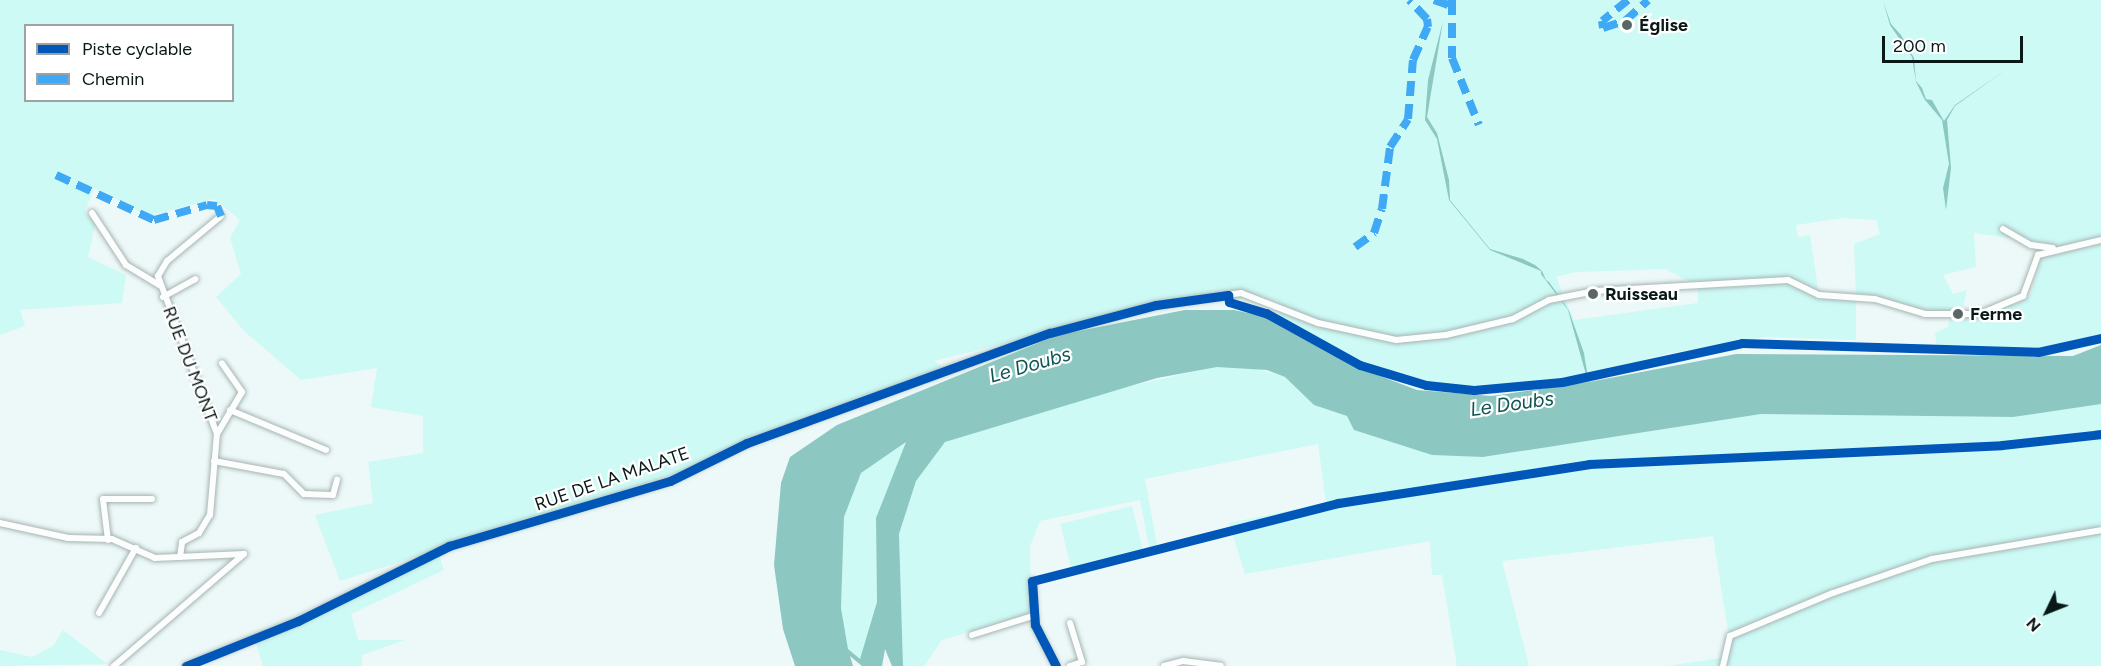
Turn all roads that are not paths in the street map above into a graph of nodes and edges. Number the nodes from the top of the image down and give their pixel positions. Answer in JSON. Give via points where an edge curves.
{"nodes":[{"id":1,"x":92,"y":213,"type":"dead end"},
{"id":2,"x":221,"y":216,"type":"dead end"},
{"id":3,"x":2003,"y":229,"type":"dead end"},
{"id":4,"x":2101,"y":240,"type":"edge"},
{"id":5,"x":2053,"y":248,"type":"junction"},
{"id":6,"x":195,"y":279,"type":"dead end"},
{"id":7,"x":159,"y":285,"type":"junction"},
{"id":8,"x":163,"y":297,"type":"junction"},
{"id":9,"x":222,"y":363,"type":"dead end"},
{"id":10,"x":230,"y":410,"type":"junction"},
{"id":11,"x":216,"y":434,"type":"junction"},
{"id":12,"x":326,"y":450,"type":"dead end"},
{"id":13,"x":214,"y":461,"type":"junction"},
{"id":14,"x":337,"y":480,"type":"dead end"},
{"id":15,"x":152,"y":499,"type":"dead end"},
{"id":16,"x":0,"y":523,"type":"edge"},
{"id":17,"x":2101,"y":530,"type":"edge"},
{"id":18,"x":108,"y":540,"type":"junction"},
{"id":19,"x":136,"y":548,"type":"junction"},
{"id":20,"x":180,"y":557,"type":"junction"},
{"id":21,"x":1032,"y":581,"type":"dead end"},
{"id":22,"x":99,"y":613,"type":"dead end"},
{"id":23,"x":1033,"y":616,"type":"junction"},
{"id":24,"x":1070,"y":623,"type":"dead end"},
{"id":25,"x":972,"y":634,"type":"dead end"},
{"id":26,"x":114,"y":666,"type":"edge"},
{"id":27,"x":186,"y":666,"type":"edge"},
{"id":28,"x":1056,"y":666,"type":"edge"},
{"id":29,"x":1070,"y":666,"type":"edge"},
{"id":30,"x":1164,"y":666,"type":"edge"},
{"id":31,"x":1221,"y":666,"type":"edge"},
{"id":32,"x":1724,"y":666,"type":"edge"}],
"edges":[{"from":1,"to":7,"type":"street","via":[[126,265]]},
{"from":2,"to":7,"type":"street","name":"RUE DU MONT","via":[[167,261]]},
{"from":3,"to":5,"type":"street","via":[[2031,245]]},
{"from":4,"to":5,"type":"street"},
{"from":5,"to":27,"type":"street","name":"RUE DE LA MALATE","via":[[2034,261],[2031,284],[2023,296],[1980,314],[1925,314],[1875,299],[1819,295],[1788,280],[1621,287],[1559,297],[1513,319],[1446,335],[1396,340],[1318,323],[1251,296],[1228,295],[1156,305],[1050,333],[747,443],[670,481],[449,546],[298,621]]},
{"from":6,"to":8,"type":"street"},
{"from":7,"to":8,"type":"street","name":"RUE DU MONT"},
{"from":8,"to":11,"type":"street","name":"RUE DU MONT"},
{"from":9,"to":10,"type":"street","via":[[242,392]]},
{"from":10,"to":11,"type":"street"},
{"from":10,"to":12,"type":"street"},
{"from":11,"to":13,"type":"street"},
{"from":13,"to":14,"type":"street","via":[[284,474],[304,494],[333,495]]},
{"from":13,"to":20,"type":"street","via":[[208,522],[182,542]]},
{"from":15,"to":18,"type":"street","via":[[103,499]]},
{"from":16,"to":18,"type":"street"},
{"from":17,"to":32,"type":"street","via":[[1932,559],[1833,593],[1730,636]]},
{"from":18,"to":19,"type":"street"},
{"from":19,"to":20,"type":"street","via":[[163,558]]},
{"from":19,"to":22,"type":"street"},
{"from":20,"to":26,"type":"street","via":[[239,550],[244,555]]},
{"from":21,"to":23,"type":"street"},
{"from":23,"to":25,"type":"street"},
{"from":23,"to":28,"type":"street"},
{"from":24,"to":29,"type":"street","via":[[1083,662]]},
{"from":30,"to":31,"type":"street","via":[[1183,661]]}]}
